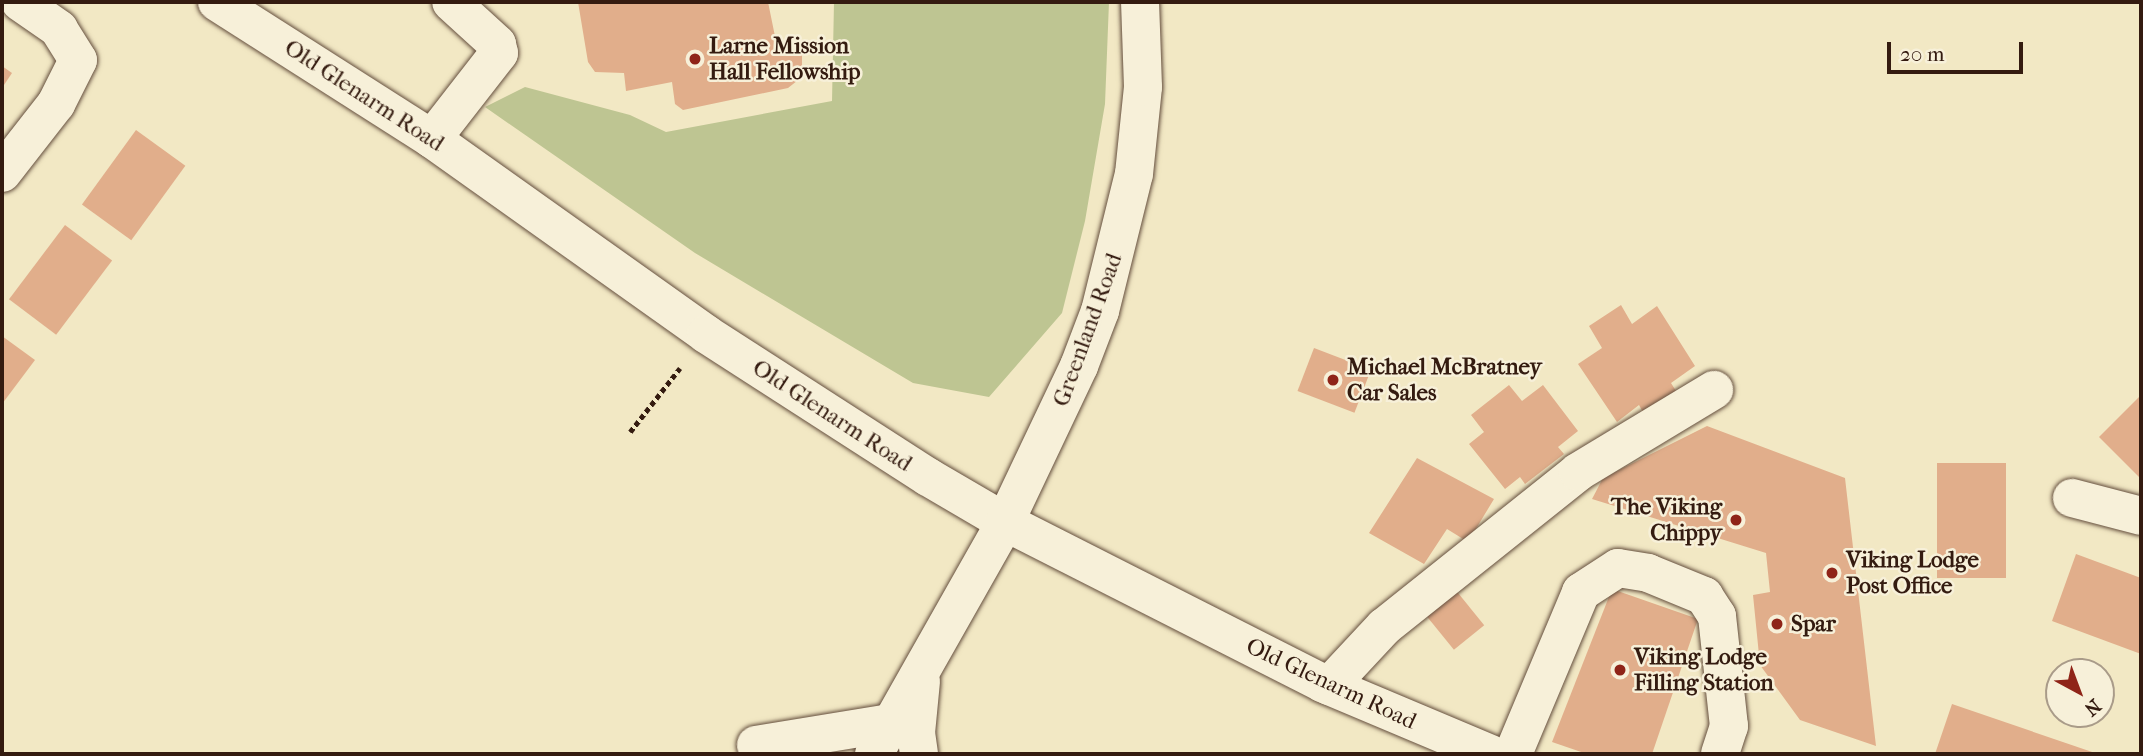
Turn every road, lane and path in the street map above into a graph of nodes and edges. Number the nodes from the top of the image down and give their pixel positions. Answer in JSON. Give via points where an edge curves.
{"nodes":[{"id":1,"x":20,"y":2,"type":"edge"},
{"id":2,"x":217,"y":2,"type":"edge"},
{"id":3,"x":451,"y":2,"type":"edge"},
{"id":4,"x":1140,"y":2,"type":"edge"},
{"id":5,"x":432,"y":139,"type":"junction"},
{"id":6,"x":2,"y":173,"type":"edge"},
{"id":7,"x":706,"y":334,"type":"junction"},
{"id":8,"x":1714,"y":390,"type":"dead end"},
{"id":9,"x":631,"y":432,"type":"dead end"},
{"id":10,"x":2072,"y":498,"type":"dead end"},
{"id":11,"x":2141,"y":516,"type":"edge"},
{"id":12,"x":1006,"y":522,"type":"junction"},
{"id":13,"x":923,"y":665,"type":"junction"},
{"id":14,"x":1329,"y":686,"type":"junction"},
{"id":15,"x":883,"y":739,"type":"edge"},
{"id":16,"x":756,"y":745,"type":"dead end"},
{"id":17,"x":919,"y":754,"type":"edge"},
{"id":18,"x":1491,"y":754,"type":"edge"},
{"id":19,"x":1513,"y":754,"type":"edge"},
{"id":20,"x":1720,"y":754,"type":"edge"}],
"edges":[{"from":1,"to":6,"type":"street","via":[[59,29],[78,60],[56,104]]},
{"from":2,"to":5,"type":"street","name":"Old Glenarm Road"},
{"from":3,"to":5,"type":"street","via":[[497,44],[499,53]]},
{"from":4,"to":12,"type":"street","name":"Greenland Road","via":[[1143,87],[1134,174],[1117,256],[1079,366]]},
{"from":5,"to":7,"type":"street","name":"Old Glenarm Road"},
{"from":7,"to":9,"type":"path"},
{"from":7,"to":12,"type":"street","name":"Old Glenarm Road"},
{"from":8,"to":14,"type":"street","via":[[1578,472],[1384,627]]},
{"from":10,"to":11,"type":"street"},
{"from":12,"to":13,"type":"street","name":"Greenland Road"},
{"from":12,"to":14,"type":"street","name":"Old Glenarm Road"},
{"from":13,"to":15,"type":"street","name":"Greenland Road"},
{"from":13,"to":17,"type":"street","via":[[916,733]]},
{"from":14,"to":18,"type":"street","name":"Old Glenarm Road"},
{"from":15,"to":16,"type":"street"},
{"from":19,"to":20,"type":"street","via":[[1581,592],[1618,568],[1648,573],[1704,596],[1717,616],[1728,726]]}]}
